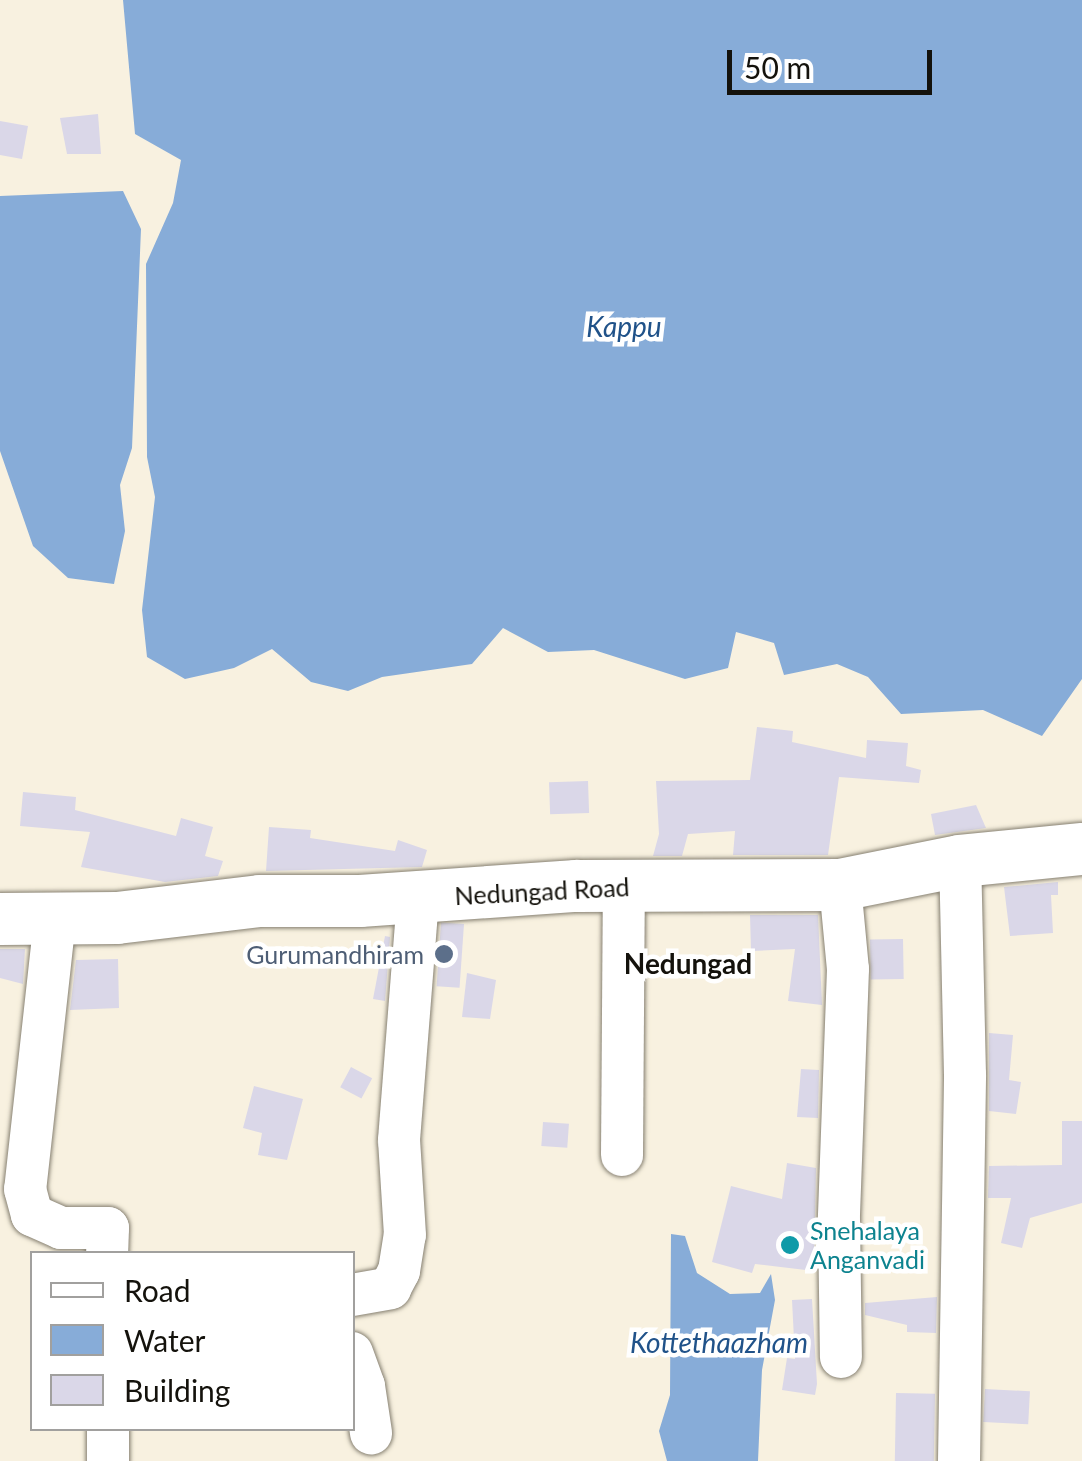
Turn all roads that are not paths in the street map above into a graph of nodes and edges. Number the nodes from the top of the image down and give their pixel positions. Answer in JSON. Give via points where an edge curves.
{"nodes":[{"id":1,"x":1082,"y":849,"type":"edge"},
{"id":2,"x":960,"y":861,"type":"junction"},
{"id":3,"x":840,"y":885,"type":"junction"},
{"id":4,"x":624,"y":886,"type":"junction"},
{"id":5,"x":418,"y":898,"type":"junction"},
{"id":6,"x":0,"y":918,"type":"edge"},
{"id":7,"x":55,"y":919,"type":"junction"},
{"id":8,"x":622,"y":1156,"type":"dead end"},
{"id":9,"x":108,"y":1241,"type":"edge"},
{"id":10,"x":355,"y":1294,"type":"edge"},
{"id":11,"x":841,"y":1357,"type":"dead end"},
{"id":12,"x":355,"y":1361,"type":"edge"},
{"id":13,"x":108,"y":1431,"type":"edge"},
{"id":14,"x":372,"y":1433,"type":"dead end"},
{"id":15,"x":108,"y":1461,"type":"edge"},
{"id":16,"x":959,"y":1461,"type":"edge"}],
"edges":[{"from":1,"to":2,"type":"main road","name":"Nedungad Road"},
{"from":2,"to":3,"type":"main road","name":"Nedungad Road"},
{"from":2,"to":16,"type":"street","via":[[965,1075]]},
{"from":3,"to":4,"type":"main road","name":"Nedungad Road"},
{"from":3,"to":11,"type":"street","via":[[848,968]]},
{"from":4,"to":5,"type":"main road","name":"Nedungad Road"},
{"from":4,"to":8,"type":"street"},
{"from":5,"to":7,"type":"main road","name":"Nedungad Road","via":[[260,901]]},
{"from":5,"to":10,"type":"street","via":[[399,1140],[405,1235],[390,1288]]},
{"from":6,"to":7,"type":"main road","name":"Nedungad Road"},
{"from":7,"to":9,"type":"street","via":[[25,1189],[32,1214]]},
{"from":12,"to":14,"type":"street"},
{"from":13,"to":15,"type":"street"}]}
